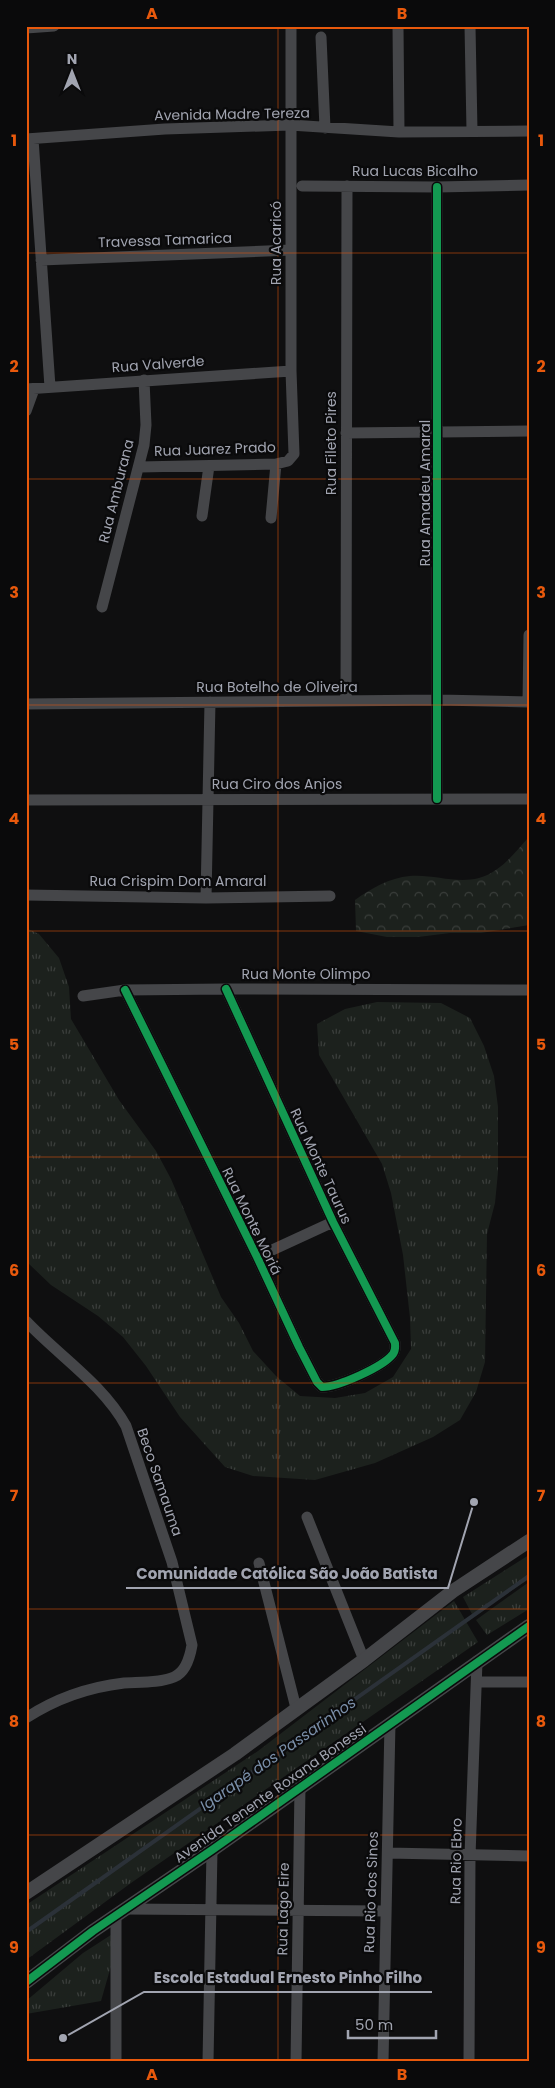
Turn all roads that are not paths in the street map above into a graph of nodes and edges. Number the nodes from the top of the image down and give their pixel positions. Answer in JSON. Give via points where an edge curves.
{"nodes":[{"id":1,"x":54,"y":26,"type":"edge"},
{"id":2,"x":291,"y":26,"type":"edge"},
{"id":3,"x":398,"y":26,"type":"edge"},
{"id":4,"x":470,"y":26,"type":"edge"},
{"id":5,"x":26,"y":28,"type":"edge"},
{"id":6,"x":321,"y":37,"type":"dead end"},
{"id":7,"x":290,"y":125,"type":"junction"},
{"id":8,"x":325,"y":128,"type":"junction"},
{"id":9,"x":472,"y":131,"type":"junction"},
{"id":10,"x":529,"y":131,"type":"edge"},
{"id":11,"x":399,"y":132,"type":"junction"},
{"id":12,"x":30,"y":139,"type":"edge"},
{"id":13,"x":529,"y":185,"type":"edge"},
{"id":14,"x":302,"y":186,"type":"dead end"},
{"id":15,"x":347,"y":186,"type":"junction"},
{"id":16,"x":437,"y":187,"type":"junction"},
{"id":17,"x":291,"y":250,"type":"junction"},
{"id":18,"x":41,"y":260,"type":"junction"},
{"id":19,"x":291,"y":371,"type":"junction"},
{"id":20,"x":144,"y":380,"type":"junction"},
{"id":21,"x":50,"y":387,"type":"junction"},
{"id":22,"x":30,"y":389,"type":"edge"},
{"id":23,"x":26,"y":411,"type":"edge"},
{"id":24,"x":529,"y":431,"type":"edge"},
{"id":25,"x":438,"y":432,"type":"junction"},
{"id":26,"x":346,"y":433,"type":"junction"},
{"id":27,"x":291,"y":459,"type":"joint"},
{"id":28,"x":276,"y":464,"type":"junction"},
{"id":29,"x":209,"y":466,"type":"junction"},
{"id":30,"x":140,"y":467,"type":"junction"},
{"id":31,"x":202,"y":516,"type":"dead end"},
{"id":32,"x":271,"y":518,"type":"dead end"},
{"id":33,"x":102,"y":607,"type":"dead end"},
{"id":34,"x":529,"y":635,"type":"edge"},
{"id":35,"x":439,"y":700,"type":"junction"},
{"id":36,"x":346,"y":701,"type":"junction"},
{"id":37,"x":210,"y":702,"type":"junction"},
{"id":38,"x":528,"y":702,"type":"edge"},
{"id":39,"x":26,"y":704,"type":"edge"},
{"id":40,"x":437,"y":799,"type":"junction"},
{"id":41,"x":529,"y":799,"type":"edge"},
{"id":42,"x":26,"y":800,"type":"edge"},
{"id":43,"x":207,"y":800,"type":"junction"},
{"id":44,"x":26,"y":895,"type":"edge"},
{"id":45,"x":330,"y":896,"type":"dead end"},
{"id":46,"x":206,"y":898,"type":"junction"},
{"id":47,"x":226,"y":989,"type":"junction"},
{"id":48,"x":125,"y":990,"type":"junction"},
{"id":49,"x":529,"y":990,"type":"edge"},
{"id":50,"x":84,"y":996,"type":"dead end"},
{"id":51,"x":333,"y":1222,"type":"junction"},
{"id":52,"x":257,"y":1258,"type":"junction"},
{"id":53,"x":26,"y":1321,"type":"edge"},
{"id":54,"x":395,"y":1351,"type":"joint"},
{"id":55,"x":307,"y":1517,"type":"dead end"},
{"id":56,"x":529,"y":1541,"type":"edge"},
{"id":57,"x":259,"y":1563,"type":"dead end"},
{"id":58,"x":529,"y":1626,"type":"edge"},
{"id":59,"x":364,"y":1660,"type":"junction"},
{"id":60,"x":477,"y":1661,"type":"junction"},
{"id":61,"x":477,"y":1682,"type":"junction"},
{"id":62,"x":529,"y":1682,"type":"edge"},
{"id":63,"x":296,"y":1708,"type":"junction"},
{"id":64,"x":26,"y":1718,"type":"edge"},
{"id":65,"x":390,"y":1723,"type":"junction"},
{"id":66,"x":300,"y":1786,"type":"junction"},
{"id":67,"x":212,"y":1850,"type":"junction"},
{"id":68,"x":388,"y":1853,"type":"junction"},
{"id":69,"x":470,"y":1856,"type":"junction"},
{"id":70,"x":529,"y":1856,"type":"edge"},
{"id":71,"x":26,"y":1893,"type":"edge"},
{"id":72,"x":210,"y":1910,"type":"junction"},
{"id":73,"x":298,"y":1910,"type":"junction"},
{"id":74,"x":385,"y":1911,"type":"junction"},
{"id":75,"x":120,"y":1912,"type":"junction"},
{"id":76,"x":26,"y":1982,"type":"edge"},
{"id":77,"x":116,"y":2062,"type":"edge"},
{"id":78,"x":208,"y":2062,"type":"edge"},
{"id":79,"x":296,"y":2062,"type":"edge"},
{"id":80,"x":383,"y":2062,"type":"edge"},
{"id":81,"x":469,"y":2062,"type":"edge"}],
"edges":[{"from":1,"to":5,"type":"street"},
{"from":2,"to":7,"type":"street","name":"Rua Acaricó"},
{"from":3,"to":11,"type":"street"},
{"from":4,"to":9,"type":"street"},
{"from":6,"to":8,"type":"street"},
{"from":7,"to":8,"type":"street","name":"Avenida Madre Tereza"},
{"from":7,"to":12,"type":"street","name":"Avenida Madre Tereza","via":[[165,129]]},
{"from":7,"to":17,"type":"street","name":"Rua Acaricó"},
{"from":8,"to":11,"type":"street","name":"Avenida Madre Tereza"},
{"from":9,"to":10,"type":"street","name":"Avenida Madre Tereza"},
{"from":9,"to":11,"type":"street","name":"Avenida Madre Tereza"},
{"from":12,"to":18,"type":"street"},
{"from":13,"to":16,"type":"street","name":"Rua Lucas Bicalho"},
{"from":14,"to":15,"type":"street","name":"Rua Lucas Bicalho"},
{"from":15,"to":16,"type":"street","name":"Rua Lucas Bicalho"},
{"from":15,"to":26,"type":"street","name":"Rua Fileto Pires"},
{"from":16,"to":25,"type":"street","name":"Rua Amadeu Amaral"},
{"from":17,"to":18,"type":"street","name":"Travessa Tamarica"},
{"from":17,"to":19,"type":"street","name":"Rua Acaricó"},
{"from":18,"to":21,"type":"street"},
{"from":19,"to":20,"type":"street","name":"Rua Valverde"},
{"from":19,"to":27,"type":"street","name":"Rua Acaricó","via":[[294,454]]},
{"from":20,"to":21,"type":"street","name":"Rua Valverde"},
{"from":20,"to":30,"type":"street","name":"Rua Amburana","via":[[146,425]]},
{"from":21,"to":22,"type":"street","name":"Rua Valverde"},
{"from":22,"to":23,"type":"street"},
{"from":24,"to":25,"type":"street"},
{"from":25,"to":26,"type":"street"},
{"from":25,"to":35,"type":"street","name":"Rua Amadeu Amaral"},
{"from":26,"to":36,"type":"street","name":"Rua Fileto Pires"},
{"from":27,"to":28,"type":"street","name":"Rua Juarez Prado"},
{"from":28,"to":29,"type":"street","name":"Rua Juarez Prado"},
{"from":28,"to":32,"type":"street"},
{"from":29,"to":30,"type":"street","name":"Rua Juarez Prado"},
{"from":29,"to":31,"type":"street"},
{"from":30,"to":33,"type":"street","name":"Rua Amburana"},
{"from":34,"to":38,"type":"street"},
{"from":35,"to":36,"type":"street","name":"Rua Botelho de Oliveira"},
{"from":35,"to":38,"type":"street","name":"Rua Botelho de Oliveira"},
{"from":35,"to":40,"type":"street","name":"Rua Amadeu Amaral"},
{"from":36,"to":37,"type":"street","name":"Rua Botelho de Oliveira"},
{"from":37,"to":39,"type":"street","name":"Rua Botelho de Oliveira"},
{"from":37,"to":43,"type":"street"},
{"from":40,"to":41,"type":"street","name":"Rua Ciro dos Anjos"},
{"from":40,"to":43,"type":"street","name":"Rua Ciro dos Anjos"},
{"from":42,"to":43,"type":"street","name":"Rua Ciro dos Anjos"},
{"from":43,"to":46,"type":"street"},
{"from":44,"to":46,"type":"street","name":"Rua Crispim Dom Amaral"},
{"from":45,"to":46,"type":"street","name":"Rua Crispim Dom Amaral"},
{"from":47,"to":48,"type":"street","name":"Rua Monte Olimpo"},
{"from":47,"to":49,"type":"street","name":"Rua Monte Olimpo"},
{"from":47,"to":51,"type":"street","name":"Rua Monte Taurus"},
{"from":48,"to":50,"type":"street","name":"Rua Monte Olimpo"},
{"from":48,"to":52,"type":"street","name":"Rua Monte Moriá"},
{"from":51,"to":52,"type":"street"},
{"from":51,"to":54,"type":"street","name":"Rua Monte Taurus","via":[[395,1343]]},
{"from":52,"to":54,"type":"street","name":"Rua Monte Moriá","via":[[299,1347],[322,1387],[330,1387],[361,1374]]},
{"from":53,"to":64,"type":"street","name":"Beco Samauma","via":[[116,1407],[162,1532],[192,1646],[185,1667],[173,1678],[110,1685],[68,1696]]},
{"from":55,"to":59,"type":"street"},
{"from":56,"to":59,"type":"street","via":[[460,1586]]},
{"from":57,"to":63,"type":"street"},
{"from":58,"to":60,"type":"street","name":"Avenida Tenente Roxana Bonessi"},
{"from":59,"to":63,"type":"street"},
{"from":60,"to":61,"type":"street","name":"Rua Rio Ebro"},
{"from":60,"to":65,"type":"street","name":"Avenida Tenente Roxana Bonessi"},
{"from":61,"to":62,"type":"street"},
{"from":61,"to":69,"type":"street","name":"Rua Rio Ebro"},
{"from":63,"to":71,"type":"street","via":[[234,1754]]},
{"from":65,"to":66,"type":"street","name":"Avenida Tenente Roxana Bonessi"},
{"from":65,"to":68,"type":"street","name":"Rua Rio dos Sinos"},
{"from":66,"to":67,"type":"street","name":"Avenida Tenente Roxana Bonessi"},
{"from":66,"to":73,"type":"street","name":"Rua Lago Eire"},
{"from":67,"to":72,"type":"street"},
{"from":67,"to":75,"type":"street","name":"Avenida Tenente Roxana Bonessi"},
{"from":68,"to":69,"type":"street"},
{"from":68,"to":74,"type":"street","name":"Rua Rio dos Sinos"},
{"from":69,"to":70,"type":"street"},
{"from":69,"to":81,"type":"street","name":"Rua Rio Ebro"},
{"from":72,"to":73,"type":"street"},
{"from":72,"to":75,"type":"street"},
{"from":72,"to":78,"type":"street"},
{"from":73,"to":74,"type":"street"},
{"from":73,"to":79,"type":"street","name":"Rua Lago Eire"},
{"from":74,"to":80,"type":"street","name":"Rua Rio dos Sinos"},
{"from":75,"to":76,"type":"street","name":"Avenida Tenente Roxana Bonessi"},
{"from":75,"to":77,"type":"street"}]}
